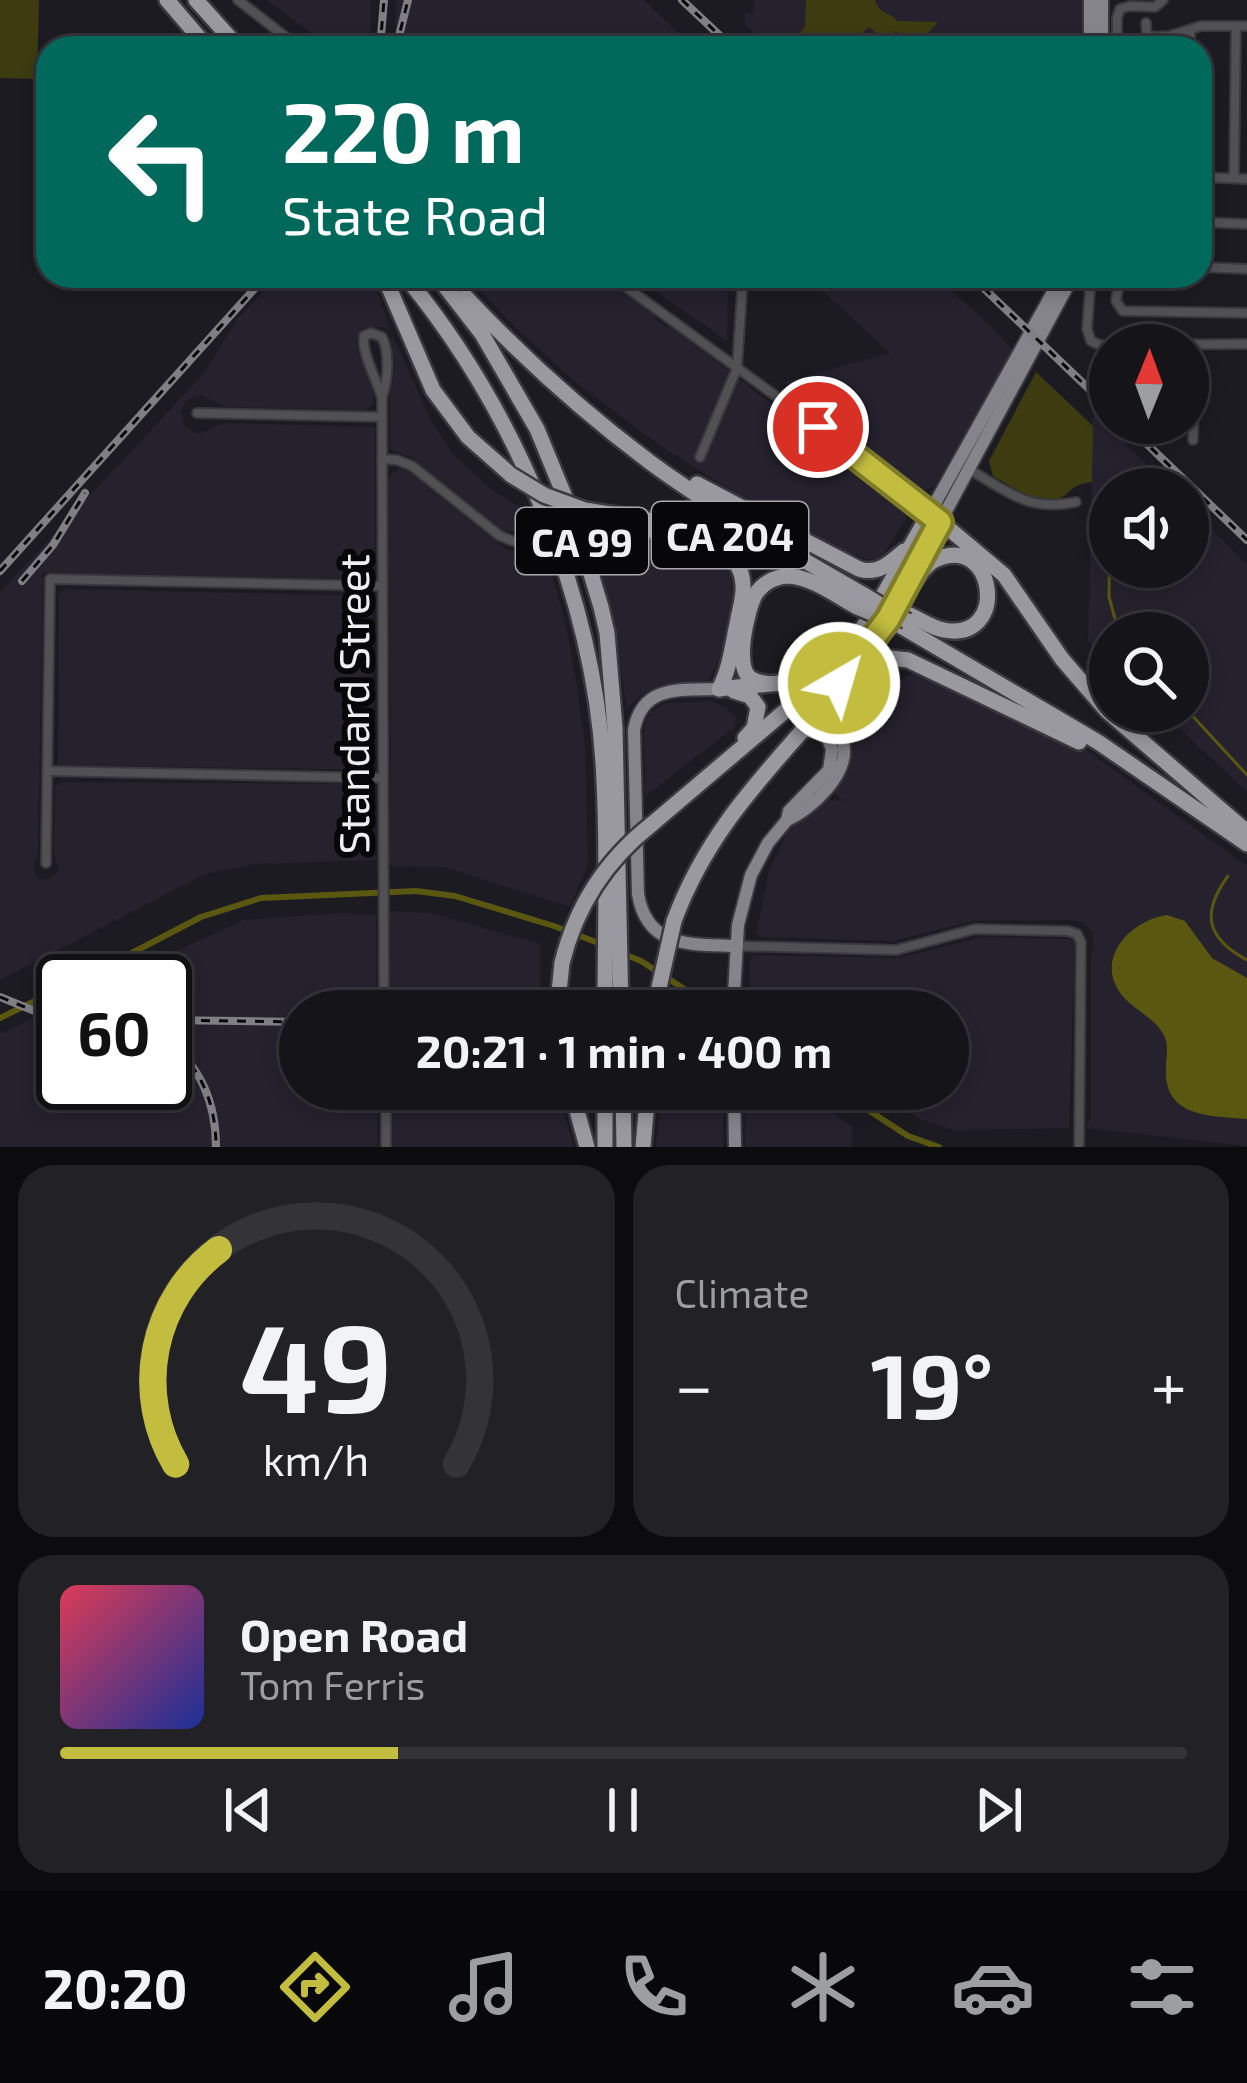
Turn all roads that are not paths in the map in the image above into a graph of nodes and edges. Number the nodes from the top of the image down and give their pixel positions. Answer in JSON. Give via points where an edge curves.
{"nodes":[{"id":1,"x":167,"y":0,"type":"edge"},
{"id":2,"x":196,"y":0,"type":"edge"},
{"id":3,"x":238,"y":0,"type":"edge"},
{"id":4,"x":1090,"y":0,"type":"edge"},
{"id":5,"x":1102,"y":0,"type":"edge"},
{"id":6,"x":1162,"y":0,"type":"edge"},
{"id":7,"x":1146,"y":23,"type":"dead end"},
{"id":8,"x":1236,"y":26,"type":"junction"},
{"id":9,"x":1247,"y":26,"type":"edge"},
{"id":10,"x":1190,"y":31,"type":"junction"},
{"id":11,"x":198,"y":36,"type":"edge"},
{"id":12,"x":228,"y":36,"type":"edge"},
{"id":13,"x":284,"y":36,"type":"edge"},
{"id":14,"x":1090,"y":36,"type":"edge"},
{"id":15,"x":1102,"y":36,"type":"edge"},
{"id":16,"x":1117,"y":36,"type":"edge"},
{"id":17,"x":1147,"y":36,"type":"edge"},
{"id":18,"x":1169,"y":36,"type":"edge"},
{"id":19,"x":1190,"y":36,"type":"edge"},
{"id":20,"x":1212,"y":177,"type":"edge"},
{"id":21,"x":1234,"y":178,"type":"junction"},
{"id":22,"x":1247,"y":179,"type":"edge"},
{"id":23,"x":1212,"y":223,"type":"edge"},
{"id":24,"x":1247,"y":224,"type":"edge"},
{"id":25,"x":1247,"y":257,"type":"edge"},
{"id":26,"x":1212,"y":267,"type":"edge"},
{"id":27,"x":1245,"y":268,"type":"edge"},
{"id":28,"x":388,"y":288,"type":"edge"},
{"id":29,"x":415,"y":288,"type":"edge"},
{"id":30,"x":446,"y":288,"type":"edge"},
{"id":31,"x":459,"y":288,"type":"edge"},
{"id":32,"x":627,"y":288,"type":"edge"},
{"id":33,"x":742,"y":288,"type":"edge"},
{"id":34,"x":1056,"y":288,"type":"edge"},
{"id":35,"x":1067,"y":288,"type":"edge"},
{"id":36,"x":1089,"y":288,"type":"edge"},
{"id":37,"x":1119,"y":288,"type":"edge"},
{"id":38,"x":1247,"y":313,"type":"edge"},
{"id":39,"x":1089,"y":335,"type":"edge"},
{"id":40,"x":1209,"y":344,"type":"edge"},
{"id":41,"x":1247,"y":344,"type":"edge"},
{"id":42,"x":737,"y":368,"type":"junction"},
{"id":43,"x":382,"y":398,"type":"junction"},
{"id":44,"x":197,"y":412,"type":"dead end"},
{"id":45,"x":382,"y":417,"type":"junction"},
{"id":46,"x":700,"y":457,"type":"dead end"},
{"id":47,"x":382,"y":460,"type":"junction"},
{"id":48,"x":651,"y":463,"type":"junction"},
{"id":49,"x":969,"y":469,"type":"junction"},
{"id":50,"x":1076,"y":502,"type":"dead end"},
{"id":51,"x":585,"y":511,"type":"junction"},
{"id":52,"x":935,"y":518,"type":"junction"},
{"id":53,"x":513,"y":541,"type":"dead end"},
{"id":54,"x":910,"y":545,"type":"junction"},
{"id":55,"x":382,"y":586,"type":"junction"},
{"id":56,"x":862,"y":601,"type":"junction"},
{"id":57,"x":901,"y":619,"type":"junction"},
{"id":58,"x":858,"y":635,"type":"junction"},
{"id":59,"x":787,"y":683,"type":"junction"},
{"id":60,"x":839,"y":683,"type":"junction"},
{"id":61,"x":719,"y":689,"type":"junction"},
{"id":62,"x":818,"y":710,"type":"junction"},
{"id":63,"x":802,"y":731,"type":"junction"},
{"id":64,"x":47,"y":771,"type":"junction"},
{"id":65,"x":708,"y":776,"type":"junction"},
{"id":66,"x":382,"y":778,"type":"junction"},
{"id":67,"x":1157,"y":782,"type":"junction"},
{"id":68,"x":788,"y":820,"type":"junction"},
{"id":69,"x":1247,"y":833,"type":"edge"},
{"id":70,"x":611,"y":841,"type":"junction"},
{"id":71,"x":1247,"y":844,"type":"edge"},
{"id":72,"x":46,"y":863,"type":"dead end"},
{"id":73,"x":736,"y":946,"type":"junction"},
{"id":74,"x":384,"y":990,"type":"edge"},
{"id":75,"x":559,"y":990,"type":"edge"},
{"id":76,"x":606,"y":990,"type":"edge"},
{"id":77,"x":620,"y":990,"type":"edge"},
{"id":78,"x":659,"y":990,"type":"edge"},
{"id":79,"x":734,"y":990,"type":"edge"},
{"id":80,"x":386,"y":1110,"type":"edge"},
{"id":81,"x":577,"y":1110,"type":"edge"},
{"id":82,"x":605,"y":1110,"type":"edge"},
{"id":83,"x":623,"y":1110,"type":"edge"},
{"id":84,"x":646,"y":1110,"type":"edge"},
{"id":85,"x":734,"y":1110,"type":"edge"},
{"id":86,"x":1079,"y":1144,"type":"edge"},
{"id":87,"x":386,"y":1147,"type":"edge"},
{"id":88,"x":587,"y":1147,"type":"edge"},
{"id":89,"x":605,"y":1147,"type":"edge"},
{"id":90,"x":624,"y":1147,"type":"edge"},
{"id":91,"x":643,"y":1147,"type":"edge"},
{"id":92,"x":735,"y":1147,"type":"edge"}],
"edges":[{"from":1,"to":11,"type":"highway"},
{"from":2,"to":12,"type":"highway"},
{"from":3,"to":13,"type":"street"},
{"from":4,"to":14,"type":"main road"},
{"from":5,"to":15,"type":"main road"},
{"from":6,"to":16,"type":"street","via":[[1120,9]]},
{"from":7,"to":17,"type":"street"},
{"from":8,"to":9,"type":"street"},
{"from":8,"to":10,"type":"street"},
{"from":8,"to":21,"type":"street"},
{"from":10,"to":18,"type":"street"},
{"from":10,"to":19,"type":"street"},
{"from":20,"to":21,"type":"street"},
{"from":21,"to":22,"type":"street"},
{"from":23,"to":24,"type":"street"},
{"from":25,"to":27,"type":"street"},
{"from":26,"to":27,"type":"street"},
{"from":28,"to":51,"type":"highway","bridge":true,"via":[[433,390],[468,437],[533,489]]},
{"from":29,"to":70,"type":"highway","number":"CA 99","via":[[457,344],[523,463],[574,599]]},
{"from":30,"to":70,"type":"highway","number":"CA 99","via":[[524,405],[591,568],[607,633],[615,728]]},
{"from":31,"to":48,"type":"highway","number":"CA 204","via":[[543,374]]},
{"from":32,"to":42,"type":"street"},
{"from":33,"to":42,"type":"street"},
{"from":34,"to":52,"type":"main road"},
{"from":35,"to":49,"type":"main road"},
{"from":36,"to":39,"type":"street"},
{"from":37,"to":38,"type":"street","via":[[1123,311]]},
{"from":40,"to":41,"type":"street"},
{"from":42,"to":46,"type":"street"},
{"from":42,"to":52,"type":"street"},
{"from":43,"to":43,"type":"street","name":"Standard Street","via":[[386,346],[371,333],[362,344]]},
{"from":43,"to":45,"type":"street","name":"Standard Street"},
{"from":44,"to":45,"type":"street"},
{"from":45,"to":47,"type":"street","name":"Standard Street"},
{"from":47,"to":53,"type":"street","via":[[412,466]]},
{"from":47,"to":55,"type":"street","name":"Standard Street"},
{"from":48,"to":54,"type":"highway","via":[[859,569],[881,568]]},
{"from":48,"to":56,"type":"highway","number":"CA 204"},
{"from":49,"to":50,"type":"street","via":[[1031,504]]},
{"from":49,"to":52,"type":"main road"},
{"from":51,"to":56,"type":"highway","number":"CA 204","via":[[741,538]]},
{"from":51,"to":61,"type":"highway","via":[[713,545],[734,560],[743,590]]},
{"from":52,"to":54,"type":"highway"},
{"from":52,"to":57,"type":"main road"},
{"from":52,"to":69,"type":"highway","via":[[1004,575],[1107,711]]},
{"from":54,"to":58,"type":"highway"},
{"from":55,"to":64,"type":"street","via":[[50,579]]},
{"from":55,"to":66,"type":"street","name":"Standard Street"},
{"from":56,"to":57,"type":"highway","number":"CA 204","bridge":true},
{"from":56,"to":59,"type":"highway","via":[[799,578],[763,586],[741,662],[753,680]]},
{"from":57,"to":57,"type":"highway","via":[[926,566],[956,556],[980,568],[988,603],[972,625],[944,630]]},
{"from":57,"to":60,"type":"main road","via":[[880,631]]},
{"from":57,"to":67,"type":"highway","number":"CA 204"},
{"from":57,"to":69,"type":"highway","number":"CA 204","via":[[1134,756]]},
{"from":58,"to":59,"type":"highway","via":[[815,672]]},
{"from":58,"to":65,"type":"highway","via":[[798,700]]},
{"from":59,"to":61,"type":"highway"},
{"from":60,"to":62,"type":"main road"},
{"from":60,"to":67,"type":"highway","via":[[881,657],[908,660]]},
{"from":61,"to":65,"type":"highway","via":[[750,696],[758,713],[754,728]]},
{"from":61,"to":73,"type":"main road","via":[[660,694],[638,714],[638,894],[658,933],[684,944]]},
{"from":62,"to":63,"type":"main road"},
{"from":62,"to":68,"type":"main road","via":[[839,734],[843,762]]},
{"from":63,"to":68,"type":"main road","via":[[826,736],[832,756]]},
{"from":63,"to":78,"type":"highway","bridge":true,"via":[[742,799],[689,884]]},
{"from":64,"to":66,"type":"street"},
{"from":64,"to":72,"type":"street"},
{"from":65,"to":75,"type":"highway","bridge":true,"via":[[593,887],[576,918]]},
{"from":66,"to":74,"type":"street","name":"Standard Street"},
{"from":67,"to":71,"type":"highway","number":"CA 204"},
{"from":68,"to":73,"type":"main road","via":[[751,875]]},
{"from":70,"to":76,"type":"highway","number":"CA 99"},
{"from":70,"to":77,"type":"highway","number":"CA 99"},
{"from":73,"to":79,"type":"main road"},
{"from":73,"to":86,"type":"street","via":[[888,950],[975,929],[1078,934]]},
{"from":80,"to":87,"type":"street"},
{"from":81,"to":88,"type":"highway"},
{"from":82,"to":89,"type":"highway"},
{"from":83,"to":90,"type":"highway"},
{"from":84,"to":91,"type":"highway"},
{"from":85,"to":92,"type":"main road"}]}
